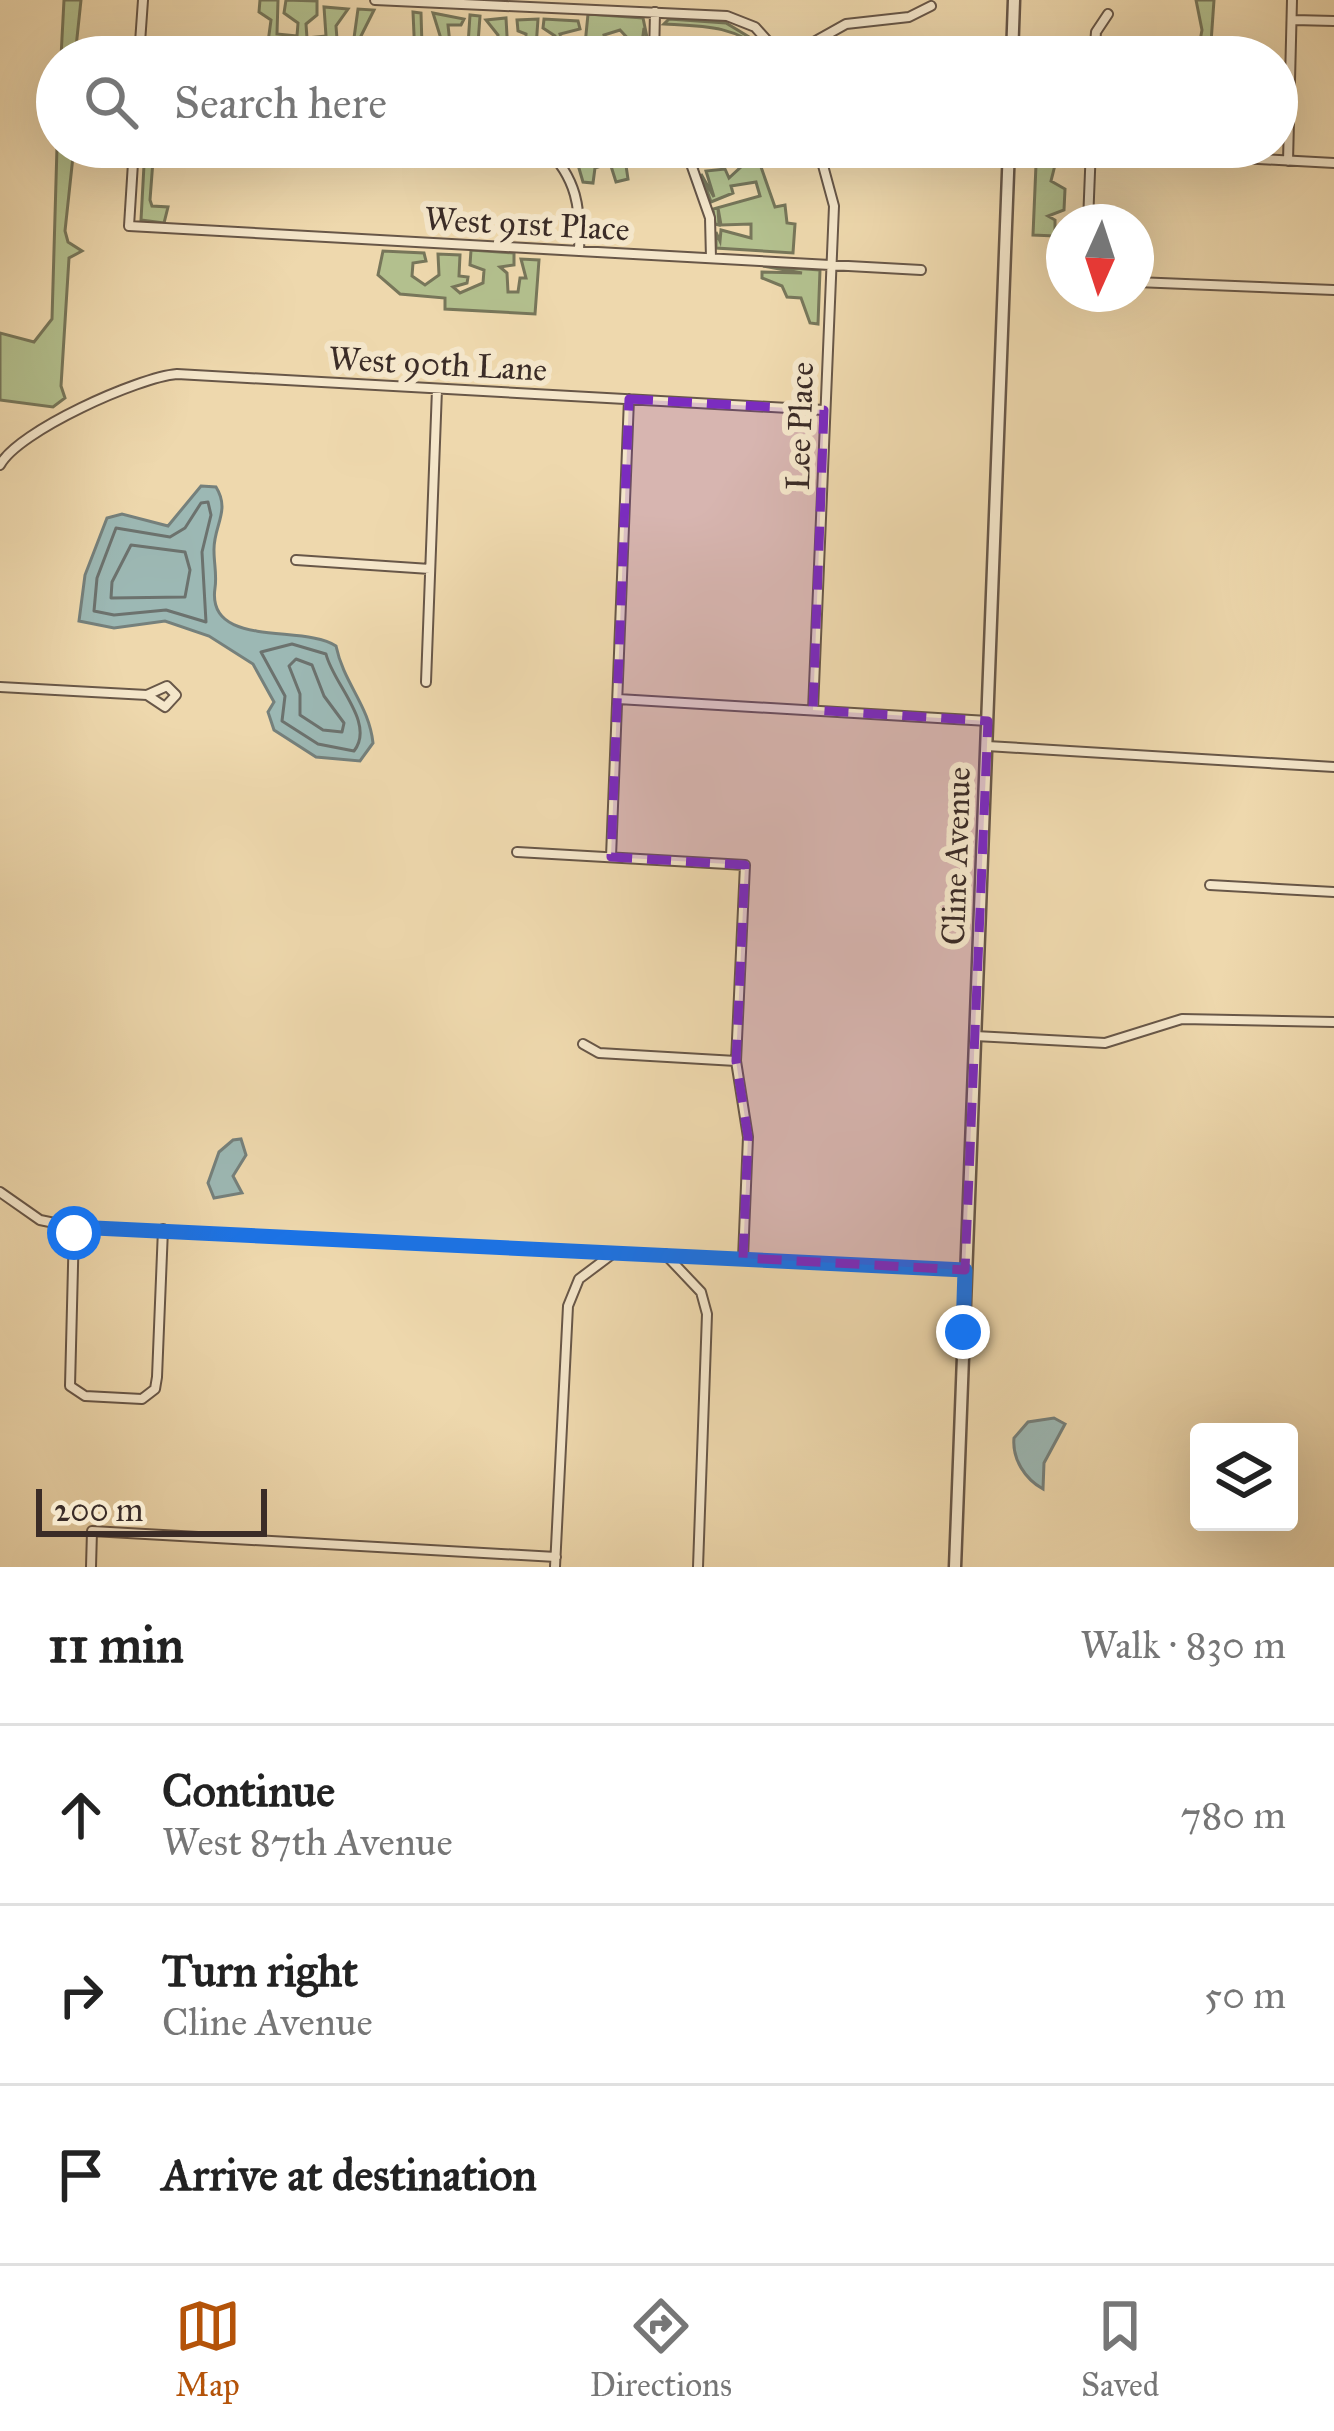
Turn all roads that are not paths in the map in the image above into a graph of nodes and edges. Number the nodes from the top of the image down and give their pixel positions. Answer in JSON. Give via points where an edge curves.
{"nodes":[{"id":1,"x":143,"y":0,"type":"edge"},
{"id":2,"x":375,"y":0,"type":"edge"},
{"id":3,"x":1014,"y":0,"type":"edge"},
{"id":4,"x":1292,"y":0,"type":"edge"},
{"id":5,"x":547,"y":3,"type":"edge"},
{"id":6,"x":931,"y":6,"type":"dead end"},
{"id":7,"x":655,"y":12,"type":"junction"},
{"id":8,"x":1108,"y":14,"type":"dead end"},
{"id":9,"x":1293,"y":20,"type":"junction"},
{"id":10,"x":1334,"y":21,"type":"edge"},
{"id":11,"x":141,"y":36,"type":"edge"},
{"id":12,"x":654,"y":36,"type":"edge"},
{"id":13,"x":765,"y":36,"type":"edge"},
{"id":14,"x":823,"y":36,"type":"edge"},
{"id":15,"x":1013,"y":36,"type":"edge"},
{"id":16,"x":1096,"y":36,"type":"edge"},
{"id":17,"x":1292,"y":36,"type":"edge"},
{"id":18,"x":1298,"y":161,"type":"edge"},
{"id":19,"x":1334,"y":163,"type":"edge"},
{"id":20,"x":133,"y":168,"type":"edge"},
{"id":21,"x":564,"y":168,"type":"edge"},
{"id":22,"x":692,"y":168,"type":"edge"},
{"id":23,"x":824,"y":168,"type":"edge"},
{"id":24,"x":1008,"y":168,"type":"edge"},
{"id":25,"x":1090,"y":168,"type":"edge"},
{"id":26,"x":1089,"y":204,"type":"edge"},
{"id":27,"x":579,"y":250,"type":"junction"},
{"id":28,"x":711,"y":258,"type":"junction"},
{"id":29,"x":832,"y":266,"type":"junction"},
{"id":30,"x":921,"y":270,"type":"dead end"},
{"id":31,"x":1154,"y":283,"type":"edge"},
{"id":32,"x":1334,"y":290,"type":"edge"},
{"id":33,"x":437,"y":388,"type":"junction"},
{"id":34,"x":629,"y":399,"type":"junction"},
{"id":35,"x":824,"y":410,"type":"junction"},
{"id":36,"x":0,"y":465,"type":"edge"},
{"id":37,"x":296,"y":560,"type":"dead end"},
{"id":38,"x":430,"y":569,"type":"junction"},
{"id":39,"x":426,"y":682,"type":"dead end"},
{"id":40,"x":0,"y":687,"type":"edge"},
{"id":41,"x":147,"y":695,"type":"dead end"},
{"id":42,"x":618,"y":699,"type":"junction"},
{"id":43,"x":813,"y":710,"type":"junction"},
{"id":44,"x":988,"y":721,"type":"junction"},
{"id":45,"x":987,"y":746,"type":"junction"},
{"id":46,"x":1334,"y":767,"type":"edge"},
{"id":47,"x":517,"y":852,"type":"dead end"},
{"id":48,"x":611,"y":857,"type":"junction"},
{"id":49,"x":1210,"y":885,"type":"dead end"},
{"id":50,"x":1334,"y":892,"type":"edge"},
{"id":51,"x":1334,"y":1022,"type":"edge"},
{"id":52,"x":975,"y":1036,"type":"junction"},
{"id":53,"x":583,"y":1044,"type":"dead end"},
{"id":54,"x":736,"y":1061,"type":"junction"},
{"id":55,"x":0,"y":1192,"type":"edge"},
{"id":56,"x":74,"y":1227,"type":"junction"},
{"id":57,"x":163,"y":1229,"type":"junction"},
{"id":58,"x":616,"y":1251,"type":"junction"},
{"id":59,"x":665,"y":1254,"type":"junction"},
{"id":60,"x":743,"y":1258,"type":"junction"},
{"id":61,"x":965,"y":1270,"type":"junction"},
{"id":62,"x":555,"y":1562,"type":"edge"},
{"id":63,"x":91,"y":1567,"type":"edge"},
{"id":64,"x":698,"y":1567,"type":"edge"},
{"id":65,"x":955,"y":1567,"type":"edge"}],
"edges":[{"from":1,"to":11,"type":"street"},
{"from":2,"to":5,"type":"street"},
{"from":3,"to":15,"type":"street"},
{"from":4,"to":9,"type":"street"},
{"from":5,"to":7,"type":"street"},
{"from":6,"to":14,"type":"street"},
{"from":7,"to":12,"type":"street"},
{"from":7,"to":13,"type":"street","via":[[741,21]]},
{"from":8,"to":16,"type":"street"},
{"from":9,"to":10,"type":"street"},
{"from":9,"to":17,"type":"street"},
{"from":18,"to":19,"type":"street"},
{"from":20,"to":27,"type":"street","name":"West 91st Place","via":[[129,226]]},
{"from":21,"to":27,"type":"street","via":[[578,199]]},
{"from":22,"to":28,"type":"street","via":[[710,218]]},
{"from":23,"to":29,"type":"street","name":"Lee Place","via":[[834,206]]},
{"from":24,"to":44,"type":"street","name":"Cline Avenue"},
{"from":25,"to":26,"type":"street"},
{"from":27,"to":28,"type":"street","name":"West 91st Place"},
{"from":28,"to":29,"type":"street","name":"West 91st Place"},
{"from":29,"to":30,"type":"street","name":"West 91st Place"},
{"from":29,"to":35,"type":"street","name":"Lee Place"},
{"from":31,"to":32,"type":"street"},
{"from":33,"to":34,"type":"street","name":"West 90th Lane"},
{"from":33,"to":36,"type":"street","name":"West 90th Lane","via":[[166,375],[18,444]]},
{"from":33,"to":38,"type":"street"},
{"from":34,"to":35,"type":"street","name":"West 90th Lane"},
{"from":34,"to":42,"type":"street"},
{"from":35,"to":43,"type":"street","name":"Lee Place"},
{"from":37,"to":38,"type":"street"},
{"from":38,"to":39,"type":"street"},
{"from":40,"to":41,"type":"street"},
{"from":42,"to":43,"type":"street"},
{"from":42,"to":48,"type":"street"},
{"from":43,"to":44,"type":"street"},
{"from":44,"to":45,"type":"street","name":"Cline Avenue"},
{"from":45,"to":46,"type":"street"},
{"from":45,"to":52,"type":"street","name":"Cline Avenue"},
{"from":47,"to":48,"type":"street"},
{"from":48,"to":54,"type":"street","via":[[745,865]]},
{"from":49,"to":50,"type":"street"},
{"from":51,"to":52,"type":"street","via":[[1182,1019],[1106,1043]]},
{"from":52,"to":61,"type":"street","name":"Cline Avenue"},
{"from":53,"to":54,"type":"street","via":[[599,1053]]},
{"from":54,"to":60,"type":"street","via":[[748,1137]]},
{"from":55,"to":56,"type":"street","via":[[40,1220]]},
{"from":56,"to":57,"type":"street"},
{"from":56,"to":57,"type":"street","via":[[70,1386],[85,1396],[142,1399],[154,1389]]},
{"from":57,"to":58,"type":"street"},
{"from":58,"to":59,"type":"street"},
{"from":58,"to":62,"type":"street","via":[[579,1280],[568,1306]]},
{"from":59,"to":60,"type":"street"},
{"from":59,"to":64,"type":"street","via":[[701,1292],[707,1314]]},
{"from":60,"to":61,"type":"street"},
{"from":61,"to":65,"type":"street","name":"Cline Avenue"},
{"from":62,"to":63,"type":"street","via":[[92,1531]]}]}
